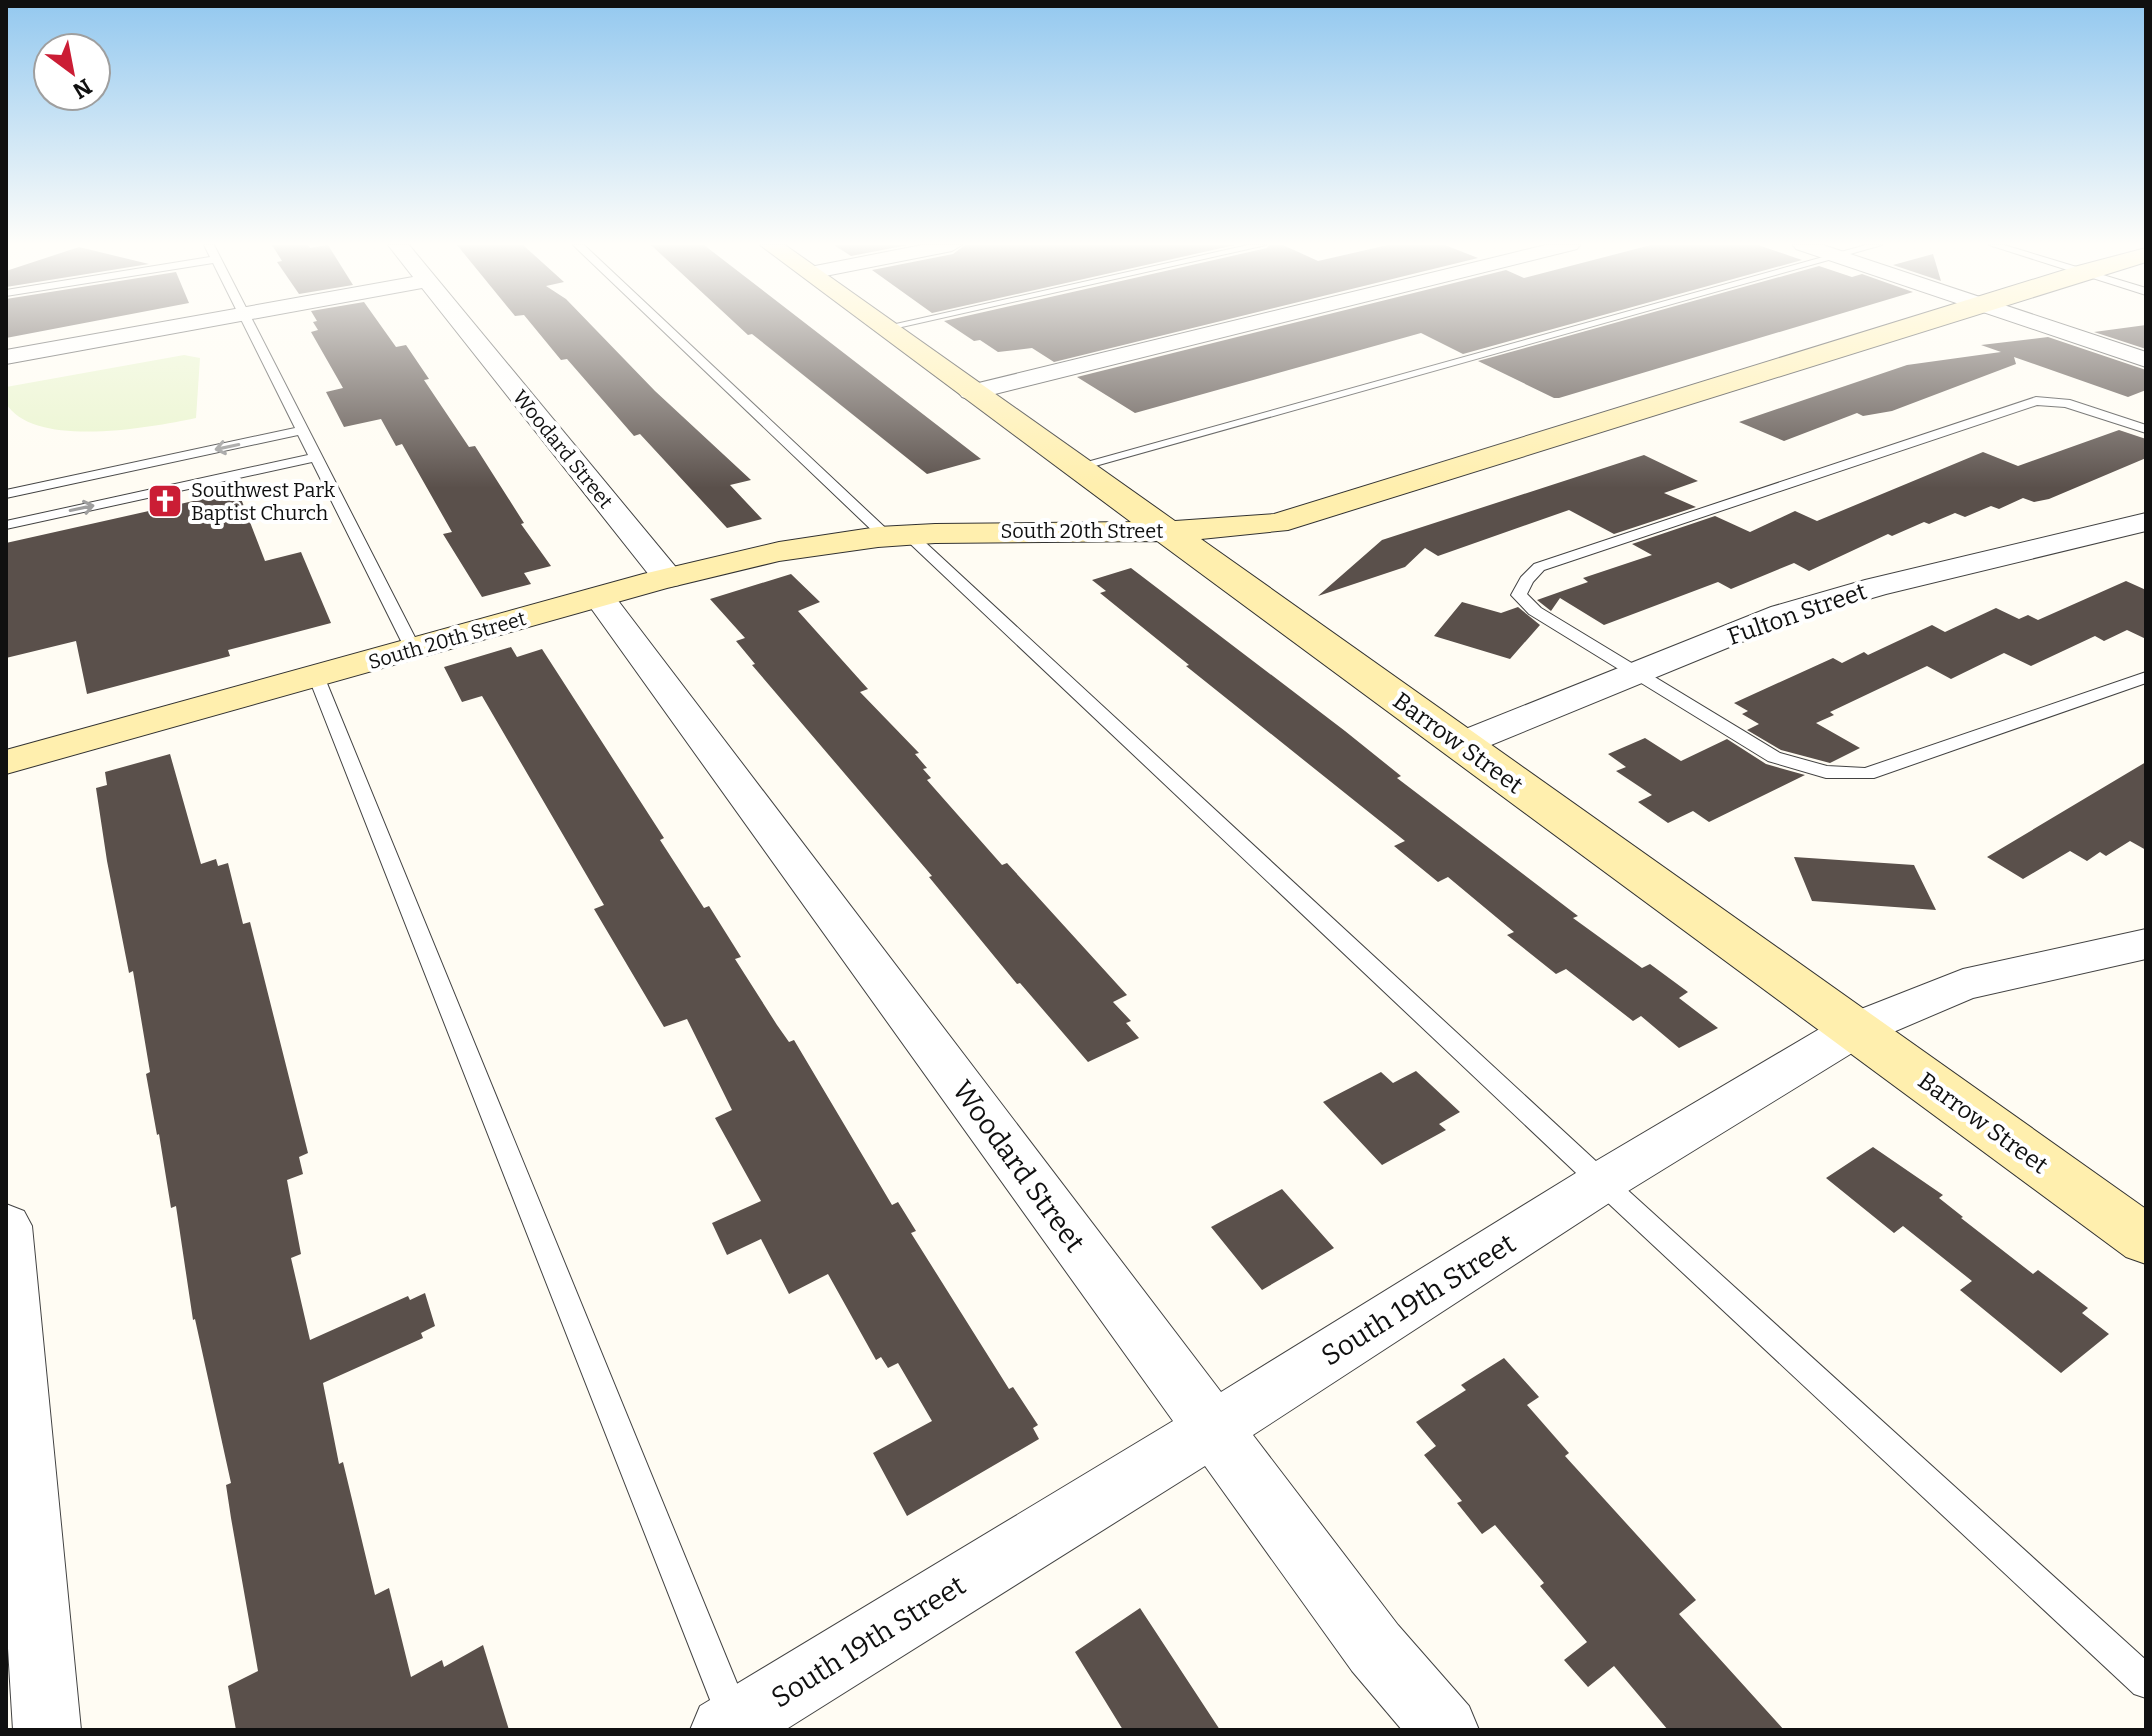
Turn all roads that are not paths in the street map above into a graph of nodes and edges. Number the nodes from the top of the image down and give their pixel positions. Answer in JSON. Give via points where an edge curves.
{"nodes":[{"id":1,"x":178,"y":326,"type":"edge"},
{"id":2,"x":251,"y":326,"type":"edge"},
{"id":3,"x":464,"y":326,"type":"edge"},
{"id":4,"x":667,"y":326,"type":"edge"},
{"id":5,"x":881,"y":326,"type":"edge"},
{"id":6,"x":893,"y":326,"type":"edge"},
{"id":7,"x":1240,"y":326,"type":"edge"},
{"id":8,"x":1592,"y":326,"type":"edge"},
{"id":9,"x":1910,"y":326,"type":"edge"},
{"id":10,"x":2045,"y":326,"type":"edge"},
{"id":11,"x":884,"y":328,"type":"junction"},
{"id":12,"x":6,"y":357,"type":"edge"},
{"id":13,"x":2146,"y":360,"type":"edge"},
{"id":14,"x":971,"y":392,"type":"junction"},
{"id":15,"x":2146,"y":429,"type":"edge"},
{"id":16,"x":303,"y":430,"type":"junction"},
{"id":17,"x":316,"y":457,"type":"junction"},
{"id":18,"x":1083,"y":471,"type":"junction"},
{"id":19,"x":6,"y":494,"type":"edge"},
{"id":20,"x":2146,"y":522,"type":"edge"},
{"id":21,"x":6,"y":525,"type":"edge"},
{"id":22,"x":1021,"y":531,"type":"junction"},
{"id":23,"x":1169,"y":532,"type":"junction"},
{"id":24,"x":897,"y":536,"type":"junction"},
{"id":25,"x":668,"y":578,"type":"junction"},
{"id":26,"x":599,"y":597,"type":"junction"},
{"id":27,"x":413,"y":649,"type":"junction"},
{"id":28,"x":1636,"y":673,"type":"junction"},
{"id":29,"x":316,"y":676,"type":"junction"},
{"id":30,"x":2146,"y":677,"type":"edge"},
{"id":31,"x":1461,"y":744,"type":"junction"},
{"id":32,"x":6,"y":762,"type":"edge"},
{"id":33,"x":2146,"y":944,"type":"edge"},
{"id":34,"x":1854,"y":1030,"type":"junction"},
{"id":35,"x":1602,"y":1182,"type":"junction"},
{"id":36,"x":6,"y":1226,"type":"edge"},
{"id":37,"x":2146,"y":1240,"type":"edge"},
{"id":38,"x":1213,"y":1429,"type":"junction"},
{"id":39,"x":2146,"y":1682,"type":"edge"},
{"id":40,"x":752,"y":1721,"type":"edge"},
{"id":41,"x":47,"y":1730,"type":"edge"},
{"id":42,"x":1445,"y":1730,"type":"edge"}],
"edges":[{"from":1,"to":12,"type":"street"},
{"from":2,"to":16,"type":"lane"},
{"from":3,"to":25,"type":"street","name":"Woodard Street"},
{"from":4,"to":24,"type":"lane"},
{"from":5,"to":11,"type":"street","name":"Barrow Street"},
{"from":6,"to":11,"type":"lane"},
{"from":7,"to":14,"type":"street"},
{"from":8,"to":18,"type":"lane"},
{"from":9,"to":23,"type":"street","name":"South 20th Street","via":[[1327,510],[1277,523]]},
{"from":10,"to":13,"type":"street"},
{"from":11,"to":14,"type":"street","name":"Barrow Street"},
{"from":14,"to":18,"type":"street","name":"Barrow Street"},
{"from":15,"to":28,"type":"lane","via":[[2066,403],[2036,401],[1539,567],[1526,580],[1519,595],[1535,611]]},
{"from":16,"to":17,"type":"lane"},
{"from":16,"to":19,"type":"lane","one_way":true},
{"from":21,"to":17,"type":"lane","one_way":true},
{"from":17,"to":27,"type":"lane"},
{"from":18,"to":22,"type":"street","via":[[1090,496],[1082,505]]},
{"from":18,"to":23,"type":"street","name":"Barrow Street"},
{"from":20,"to":28,"type":"street","name":"Fulton Street","via":[[1782,614]]},
{"from":22,"to":23,"type":"street","name":"South 20th Street"},
{"from":22,"to":24,"type":"street","name":"South 20th Street"},
{"from":23,"to":31,"type":"street","name":"Barrow Street"},
{"from":24,"to":25,"type":"street","name":"South 20th Street","via":[[820,544]]},
{"from":24,"to":35,"type":"lane"},
{"from":25,"to":26,"type":"street","name":"South 20th Street"},
{"from":26,"to":27,"type":"street","name":"South 20th Street"},
{"from":26,"to":38,"type":"street","name":"Woodard Street"},
{"from":27,"to":29,"type":"street","name":"South 20th Street"},
{"from":28,"to":30,"type":"lane","via":[[1774,757],[1826,772],[1867,774]]},
{"from":28,"to":31,"type":"street","name":"Fulton Street"},
{"from":29,"to":32,"type":"street","name":"South 20th Street"},
{"from":29,"to":40,"type":"lane"},
{"from":31,"to":34,"type":"street","name":"Barrow Street"},
{"from":33,"to":34,"type":"street","name":"South 19th Street","via":[[1963,985]]},
{"from":34,"to":35,"type":"street","name":"South 19th Street"},
{"from":34,"to":37,"type":"street","name":"Barrow Street"},
{"from":35,"to":38,"type":"street","name":"South 19th Street"},
{"from":35,"to":39,"type":"lane"},
{"from":36,"to":41,"type":"street"},
{"from":38,"to":40,"type":"street","name":"South 19th Street"},
{"from":38,"to":42,"type":"street","name":"Woodard Street","via":[[1375,1648]]}]}
